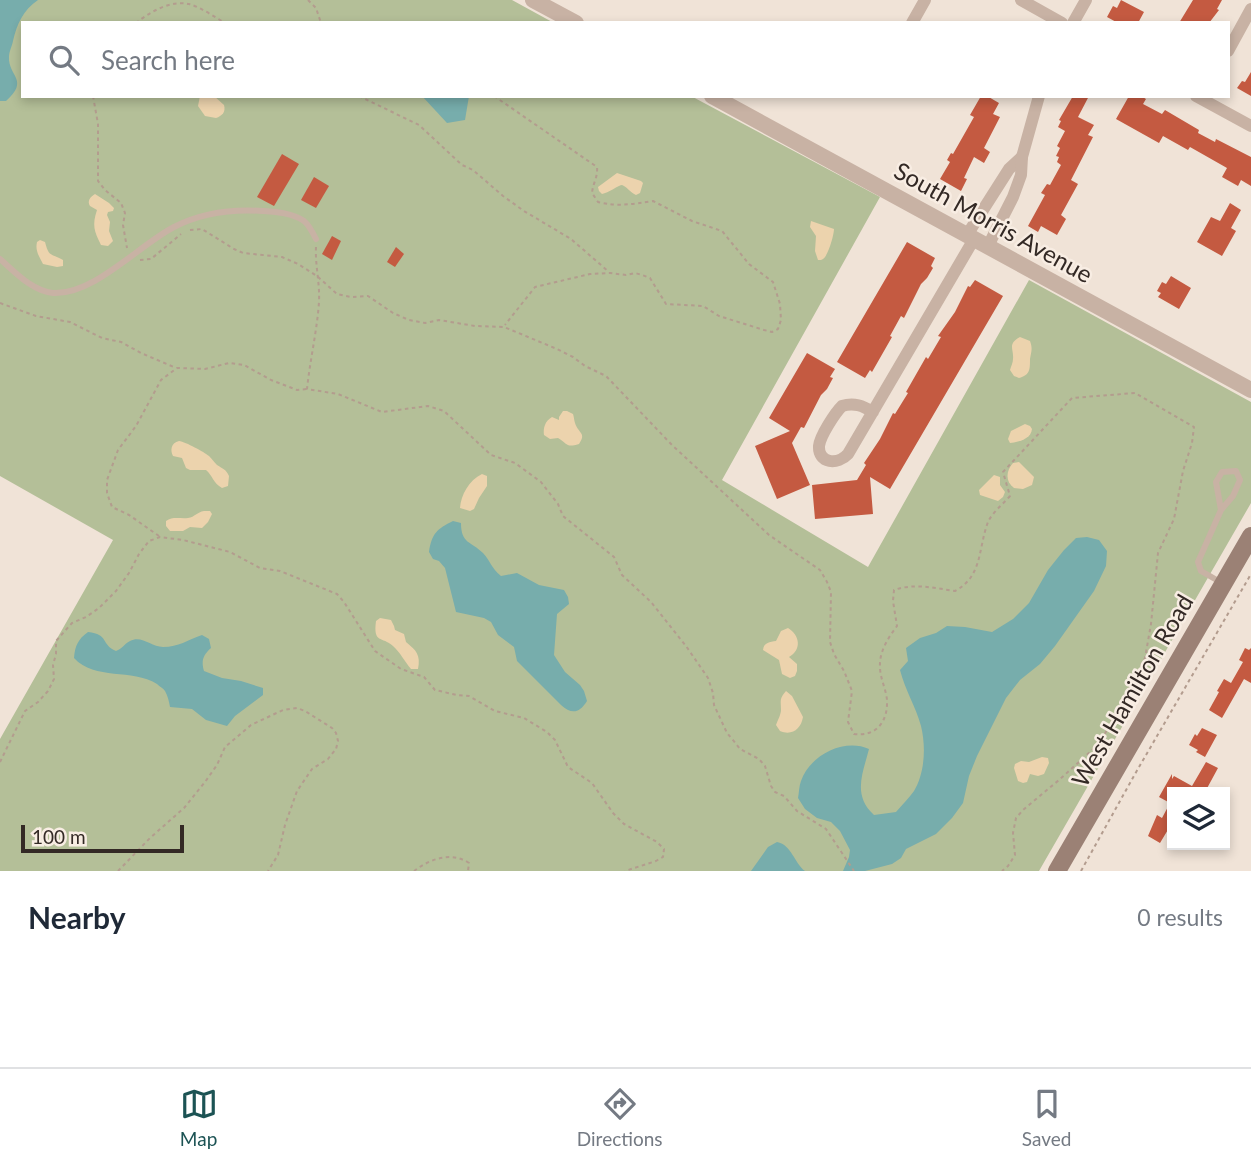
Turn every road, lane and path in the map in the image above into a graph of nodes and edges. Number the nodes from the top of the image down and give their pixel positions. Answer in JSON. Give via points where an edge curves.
{"nodes":[{"id":1,"x":308,"y":0,"type":"edge"},
{"id":2,"x":533,"y":0,"type":"edge"},
{"id":3,"x":925,"y":0,"type":"edge"},
{"id":4,"x":1021,"y":0,"type":"edge"},
{"id":5,"x":1086,"y":0,"type":"edge"},
{"id":6,"x":1251,"y":9,"type":"edge"},
{"id":7,"x":138,"y":21,"type":"edge"},
{"id":8,"x":221,"y":21,"type":"edge"},
{"id":9,"x":320,"y":21,"type":"edge"},
{"id":10,"x":572,"y":21,"type":"edge"},
{"id":11,"x":913,"y":21,"type":"edge"},
{"id":12,"x":1058,"y":21,"type":"edge"},
{"id":13,"x":1074,"y":21,"type":"edge"},
{"id":14,"x":1230,"y":47,"type":"edge"},
{"id":15,"x":93,"y":98,"type":"edge"},
{"id":16,"x":363,"y":98,"type":"edge"},
{"id":17,"x":497,"y":98,"type":"edge"},
{"id":18,"x":716,"y":98,"type":"edge"},
{"id":19,"x":1038,"y":98,"type":"edge"},
{"id":20,"x":1203,"y":98,"type":"edge"},
{"id":21,"x":1251,"y":126,"type":"edge"},
{"id":22,"x":1022,"y":157,"type":"junction"},
{"id":23,"x":316,"y":239,"type":"joint"},
{"id":24,"x":976,"y":240,"type":"junction"},
{"id":25,"x":132,"y":256,"type":"junction"},
{"id":26,"x":0,"y":259,"type":"edge"},
{"id":27,"x":610,"y":272,"type":"junction"},
{"id":28,"x":317,"y":276,"type":"junction"},
{"id":29,"x":0,"y":303,"type":"edge"},
{"id":30,"x":504,"y":327,"type":"junction"},
{"id":31,"x":177,"y":368,"type":"junction"},
{"id":32,"x":307,"y":389,"type":"junction"},
{"id":33,"x":1251,"y":390,"type":"edge"},
{"id":34,"x":873,"y":412,"type":"junction"},
{"id":35,"x":1221,"y":510,"type":"junction"},
{"id":36,"x":1251,"y":536,"type":"edge"},
{"id":37,"x":160,"y":537,"type":"junction"},
{"id":38,"x":1251,"y":574,"type":"edge"},
{"id":39,"x":1223,"y":584,"type":"junction"},
{"id":40,"x":0,"y":762,"type":"edge"},
{"id":41,"x":118,"y":871,"type":"edge"},
{"id":42,"x":268,"y":871,"type":"edge"},
{"id":43,"x":414,"y":871,"type":"edge"},
{"id":44,"x":468,"y":871,"type":"edge"},
{"id":45,"x":625,"y":871,"type":"edge"},
{"id":46,"x":854,"y":871,"type":"edge"},
{"id":47,"x":1002,"y":871,"type":"edge"},
{"id":48,"x":1058,"y":871,"type":"edge"},
{"id":49,"x":1081,"y":871,"type":"edge"}],
"edges":[{"from":1,"to":9,"type":"path"},
{"from":2,"to":10,"type":"street"},
{"from":3,"to":11,"type":"street"},
{"from":4,"to":12,"type":"street"},
{"from":5,"to":13,"type":"street"},
{"from":6,"to":14,"type":"street"},
{"from":7,"to":8,"type":"path","via":[[170,4],[188,4]]},
{"from":15,"to":25,"type":"path","via":[[99,135],[98,181],[121,203]]},
{"from":16,"to":27,"type":"path","via":[[419,125],[462,165],[571,239]]},
{"from":17,"to":27,"type":"path","via":[[597,167],[592,193],[598,202],[631,205],[653,201],[722,231],[749,264],[773,282],[781,320],[772,332],[719,316],[703,306],[666,304],[650,278]]},
{"from":18,"to":24,"type":"street","name":"South Morris Avenue"},
{"from":19,"to":22,"type":"street"},
{"from":20,"to":21,"type":"street"},
{"from":22,"to":24,"type":"street","via":[[1009,169]]},
{"from":22,"to":24,"type":"street","via":[[1013,197]]},
{"from":23,"to":25,"type":"lane","via":[[306,222],[284,213],[219,212],[173,228]]},
{"from":23,"to":28,"type":"path"},
{"from":24,"to":33,"type":"street","name":"South Morris Avenue"},
{"from":24,"to":34,"type":"street"},
{"from":25,"to":26,"type":"lane","via":[[93,282],[73,291],[52,293],[32,285]]},
{"from":25,"to":28,"type":"path","via":[[151,259],[178,236],[202,229],[234,250],[282,257]]},
{"from":27,"to":30,"type":"path","via":[[535,287]]},
{"from":28,"to":30,"type":"path","via":[[337,294],[368,296],[409,320]]},
{"from":28,"to":32,"type":"path","via":[[315,347]]},
{"from":29,"to":31,"type":"path","via":[[70,322]]},
{"from":30,"to":47,"type":"path","via":[[606,376],[672,445],[769,534],[820,570],[831,592],[830,642],[852,691],[848,722],[854,734],[864,736],[880,727],[886,715],[880,668],[884,647],[897,626],[894,590],[905,586],[955,591],[969,580],[989,520],[1010,496],[1003,472],[1072,398],[1135,393],[1194,427],[1174,519],[1158,553],[1145,658],[1100,743],[1016,818],[1015,855]]},
{"from":31,"to":32,"type":"path","via":[[244,365],[297,390]]},
{"from":31,"to":37,"type":"path","via":[[161,380],[118,450],[107,480],[112,507]]},
{"from":32,"to":46,"type":"path","via":[[338,394],[382,412],[428,406],[444,411],[491,455],[515,463],[541,482],[563,516],[614,557],[622,575],[686,646],[708,678],[727,733],[740,749],[765,766],[775,792],[826,829]]},
{"from":34,"to":34,"type":"street","via":[[843,460],[824,458],[821,441],[842,406],[856,404]]},
{"from":35,"to":35,"type":"lane","via":[[1240,480],[1236,471],[1222,472],[1216,482]]},
{"from":35,"to":39,"type":"lane","via":[[1198,562],[1201,571]]},
{"from":36,"to":39,"type":"main road","name":"West Hamilton Road"},
{"from":37,"to":40,"type":"path","via":[[149,541],[116,591],[99,608],[72,623],[56,641],[54,679],[48,691],[25,711]]},
{"from":37,"to":45,"type":"path","via":[[230,552],[260,568],[337,593],[375,651],[401,669],[424,677],[435,690],[469,696],[547,732],[568,767],[592,783],[624,824],[664,849],[663,857],[656,861]]},
{"from":38,"to":49,"type":"path"},
{"from":39,"to":48,"type":"main road","name":"West Hamilton Road"},
{"from":41,"to":42,"type":"path","via":[[184,808],[225,747],[251,725],[297,708],[332,728],[338,741],[328,759],[312,769],[297,791],[278,855]]},
{"from":43,"to":44,"type":"path","via":[[433,859],[447,857],[463,859],[469,863]]}]}
